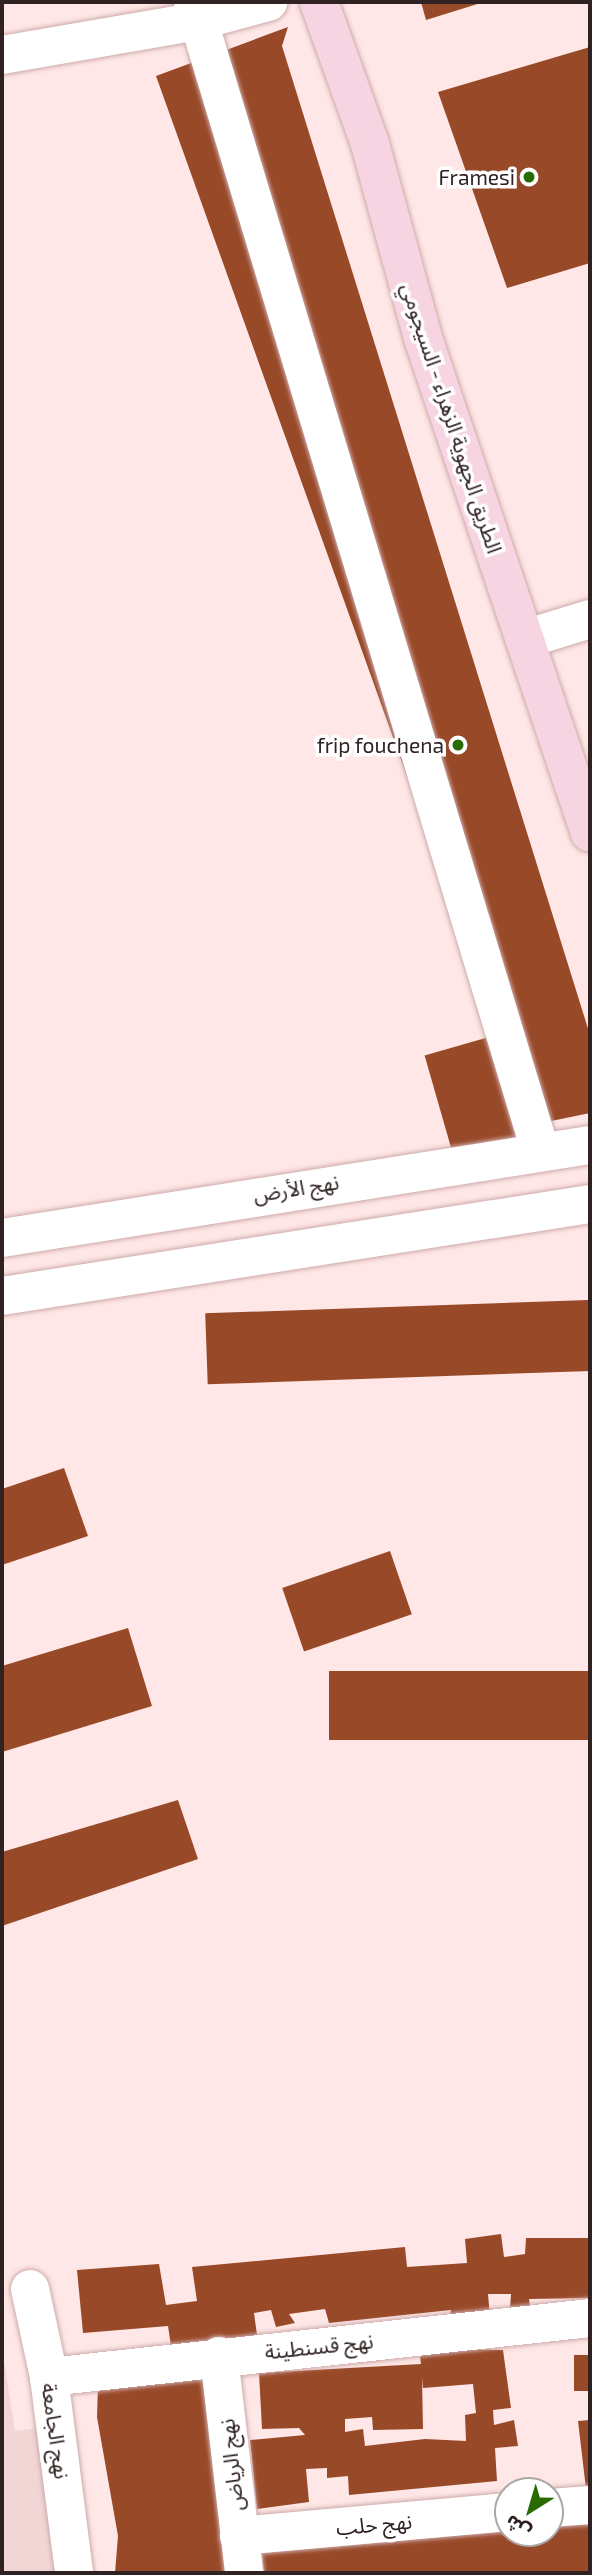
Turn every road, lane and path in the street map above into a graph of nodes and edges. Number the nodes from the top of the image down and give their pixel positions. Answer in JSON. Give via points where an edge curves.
{"nodes":[{"id":1,"x":268,"y":2,"type":"edge"},
{"id":2,"x":319,"y":2,"type":"edge"},
{"id":3,"x":195,"y":11,"type":"edge"},
{"id":4,"x":2,"y":55,"type":"edge"},
{"id":5,"x":590,"y":620,"type":"edge"},
{"id":6,"x":525,"y":639,"type":"junction"},
{"id":7,"x":590,"y":833,"type":"edge"},
{"id":8,"x":590,"y":1144,"type":"edge"},
{"id":9,"x":540,"y":1150,"type":"junction"},
{"id":10,"x":590,"y":1204,"type":"edge"},
{"id":11,"x":2,"y":1237,"type":"edge"},
{"id":12,"x":2,"y":1296,"type":"edge"},
{"id":13,"x":30,"y":2289,"type":"dead end"},
{"id":14,"x":590,"y":2318,"type":"edge"},
{"id":15,"x":219,"y":2356,"type":"junction"},
{"id":16,"x":49,"y":2378,"type":"junction"},
{"id":17,"x":590,"y":2505,"type":"edge"},
{"id":18,"x":564,"y":2507,"type":"edge"},
{"id":19,"x":494,"y":2513,"type":"edge"},
{"id":20,"x":239,"y":2536,"type":"junction"},
{"id":21,"x":74,"y":2573,"type":"edge"},
{"id":22,"x":244,"y":2573,"type":"edge"}],
"edges":[{"from":1,"to":3,"type":"street"},
{"from":2,"to":6,"type":"main road","name":"الطريق الجهوية الزهراء - السيجومي","via":[[350,99],[370,144],[424,338]]},
{"from":3,"to":4,"type":"street"},
{"from":3,"to":9,"type":"street"},
{"from":5,"to":6,"type":"street"},
{"from":6,"to":7,"type":"main road","name":"الطريق الجهوية الزهراء - السيجومي"},
{"from":8,"to":9,"type":"street","name":"نهج الأرض"},
{"from":9,"to":11,"type":"street","name":"نهج الأرض"},
{"from":10,"to":12,"type":"street"},
{"from":13,"to":16,"type":"street","name":"نهج الجامعة"},
{"from":14,"to":15,"type":"street","name":"نهج قسنطينة"},
{"from":15,"to":16,"type":"street","name":"نهج قسنطينة"},
{"from":15,"to":20,"type":"street","name":"نهج الرياض"},
{"from":16,"to":21,"type":"street","name":"نهج الجامعة"},
{"from":17,"to":18,"type":"street"},
{"from":19,"to":20,"type":"street","name":"نهج حلب"},
{"from":20,"to":22,"type":"street","name":"نهج الرياض"}]}
